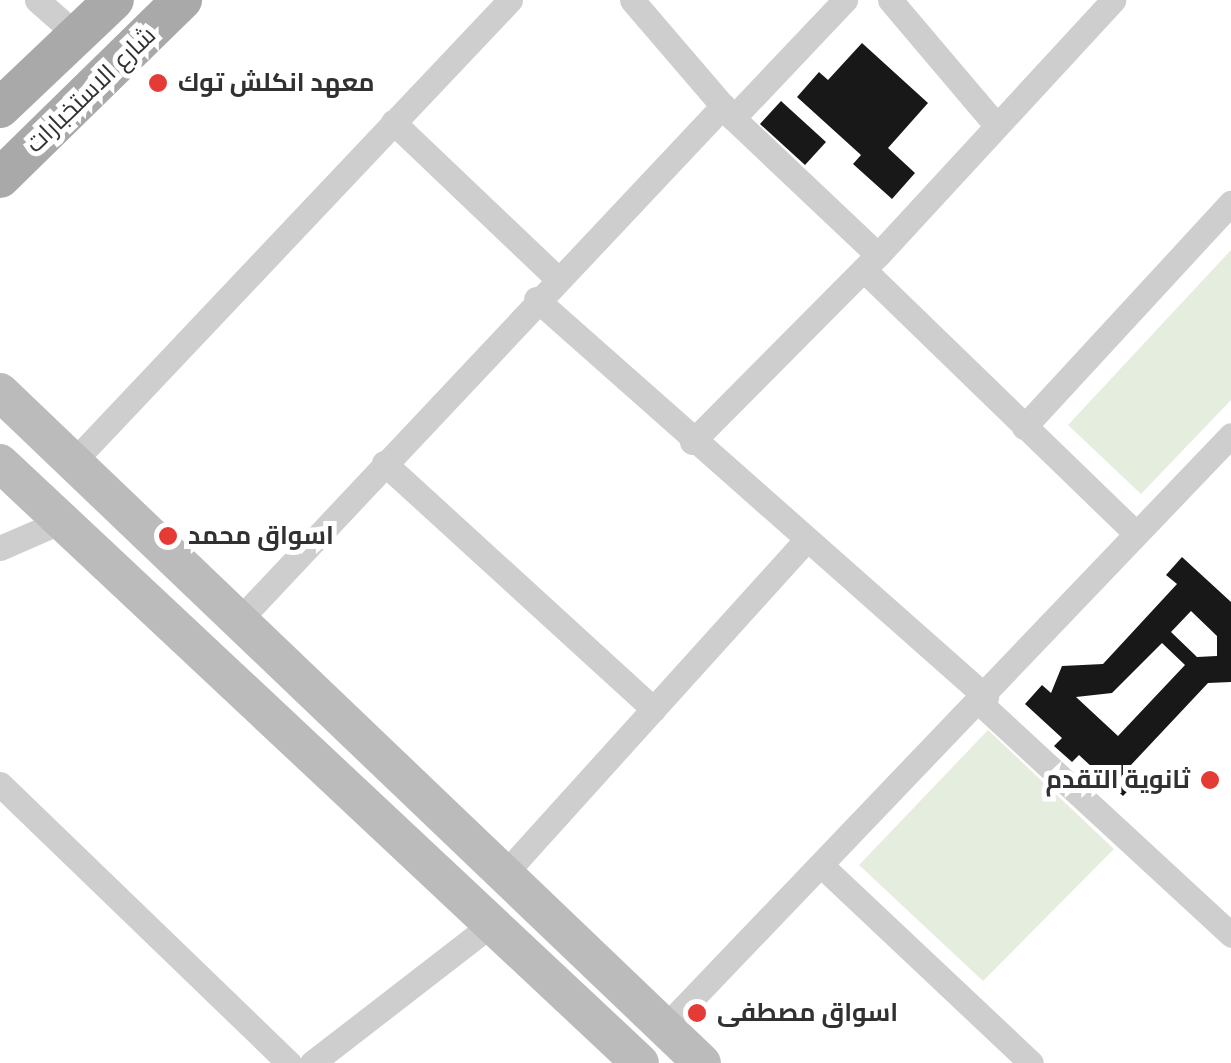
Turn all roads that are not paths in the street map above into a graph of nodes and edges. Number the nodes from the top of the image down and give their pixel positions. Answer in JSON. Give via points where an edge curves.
{"nodes":[{"id":1,"x":37,"y":0,"type":"edge"},
{"id":2,"x":114,"y":0,"type":"edge"},
{"id":3,"x":182,"y":0,"type":"edge"},
{"id":4,"x":510,"y":0,"type":"edge"},
{"id":5,"x":632,"y":0,"type":"edge"},
{"id":6,"x":846,"y":0,"type":"edge"},
{"id":7,"x":890,"y":0,"type":"edge"},
{"id":8,"x":1113,"y":0,"type":"edge"},
{"id":9,"x":80,"y":37,"type":"junction"},
{"id":10,"x":0,"y":108,"type":"edge"},
{"id":11,"x":728,"y":112,"type":"junction"},
{"id":12,"x":393,"y":122,"type":"junction"},
{"id":13,"x":996,"y":125,"type":"junction"},
{"id":14,"x":0,"y":178,"type":"edge"},
{"id":15,"x":1231,"y":203,"type":"edge"},
{"id":16,"x":871,"y":263,"type":"junction"},
{"id":17,"x":556,"y":277,"type":"junction"},
{"id":18,"x":536,"y":299,"type":"junction"},
{"id":19,"x":4,"y":406,"type":"edge"},
{"id":20,"x":1024,"y":427,"type":"junction"},
{"id":21,"x":1231,"y":435,"type":"edge"},
{"id":22,"x":692,"y":442,"type":"junction"},
{"id":23,"x":73,"y":462,"type":"junction"},
{"id":24,"x":384,"y":462,"type":"junction"},
{"id":25,"x":0,"y":463,"type":"edge"},
{"id":26,"x":62,"y":521,"type":"junction"},
{"id":27,"x":1135,"y":533,"type":"junction"},
{"id":28,"x":804,"y":542,"type":"junction"},
{"id":29,"x":0,"y":548,"type":"edge"},
{"id":30,"x":240,"y":619,"type":"junction"},
{"id":31,"x":983,"y":700,"type":"junction"},
{"id":32,"x":653,"y":709,"type":"junction"},
{"id":33,"x":0,"y":784,"type":"edge"},
{"id":34,"x":822,"y":866,"type":"junction"},
{"id":35,"x":507,"y":871,"type":"junction"},
{"id":36,"x":492,"y":924,"type":"junction"},
{"id":37,"x":1231,"y":935,"type":"edge"},
{"id":38,"x":664,"y":1028,"type":"junction"},
{"id":39,"x":289,"y":1063,"type":"edge"},
{"id":40,"x":312,"y":1063,"type":"edge"},
{"id":41,"x":639,"y":1063,"type":"edge"},
{"id":42,"x":702,"y":1063,"type":"edge"},
{"id":43,"x":1031,"y":1063,"type":"edge"}],
"edges":[{"from":1,"to":9,"type":"street"},
{"from":2,"to":9,"type":"main road","name":"شارع الاستخبارات"},
{"from":3,"to":14,"type":"main road","name":"شارع الاستخبارات"},
{"from":4,"to":12,"type":"street"},
{"from":5,"to":11,"type":"street"},
{"from":6,"to":11,"type":"street"},
{"from":7,"to":13,"type":"street"},
{"from":8,"to":13,"type":"street"},
{"from":9,"to":10,"type":"main road","name":"شارع الاستخبارات"},
{"from":11,"to":16,"type":"street"},
{"from":11,"to":17,"type":"street"},
{"from":12,"to":17,"type":"street"},
{"from":12,"to":23,"type":"street"},
{"from":13,"to":16,"type":"street"},
{"from":15,"to":20,"type":"street"},
{"from":16,"to":20,"type":"street"},
{"from":16,"to":22,"type":"street"},
{"from":17,"to":18,"type":"street"},
{"from":18,"to":22,"type":"street"},
{"from":18,"to":24,"type":"street"},
{"from":19,"to":23,"type":"main road"},
{"from":20,"to":27,"type":"street"},
{"from":21,"to":27,"type":"street"},
{"from":22,"to":28,"type":"street"},
{"from":23,"to":30,"type":"main road"},
{"from":24,"to":30,"type":"street"},
{"from":24,"to":32,"type":"street"},
{"from":25,"to":26,"type":"main road"},
{"from":26,"to":29,"type":"street"},
{"from":26,"to":36,"type":"main road"},
{"from":27,"to":31,"type":"street"},
{"from":28,"to":31,"type":"street"},
{"from":28,"to":32,"type":"street"},
{"from":30,"to":35,"type":"main road"},
{"from":31,"to":34,"type":"street"},
{"from":31,"to":37,"type":"street"},
{"from":32,"to":35,"type":"street"},
{"from":33,"to":39,"type":"street"},
{"from":34,"to":38,"type":"street"},
{"from":34,"to":43,"type":"street"},
{"from":35,"to":38,"type":"main road"},
{"from":36,"to":40,"type":"street"},
{"from":36,"to":41,"type":"main road"},
{"from":38,"to":42,"type":"main road"}]}
